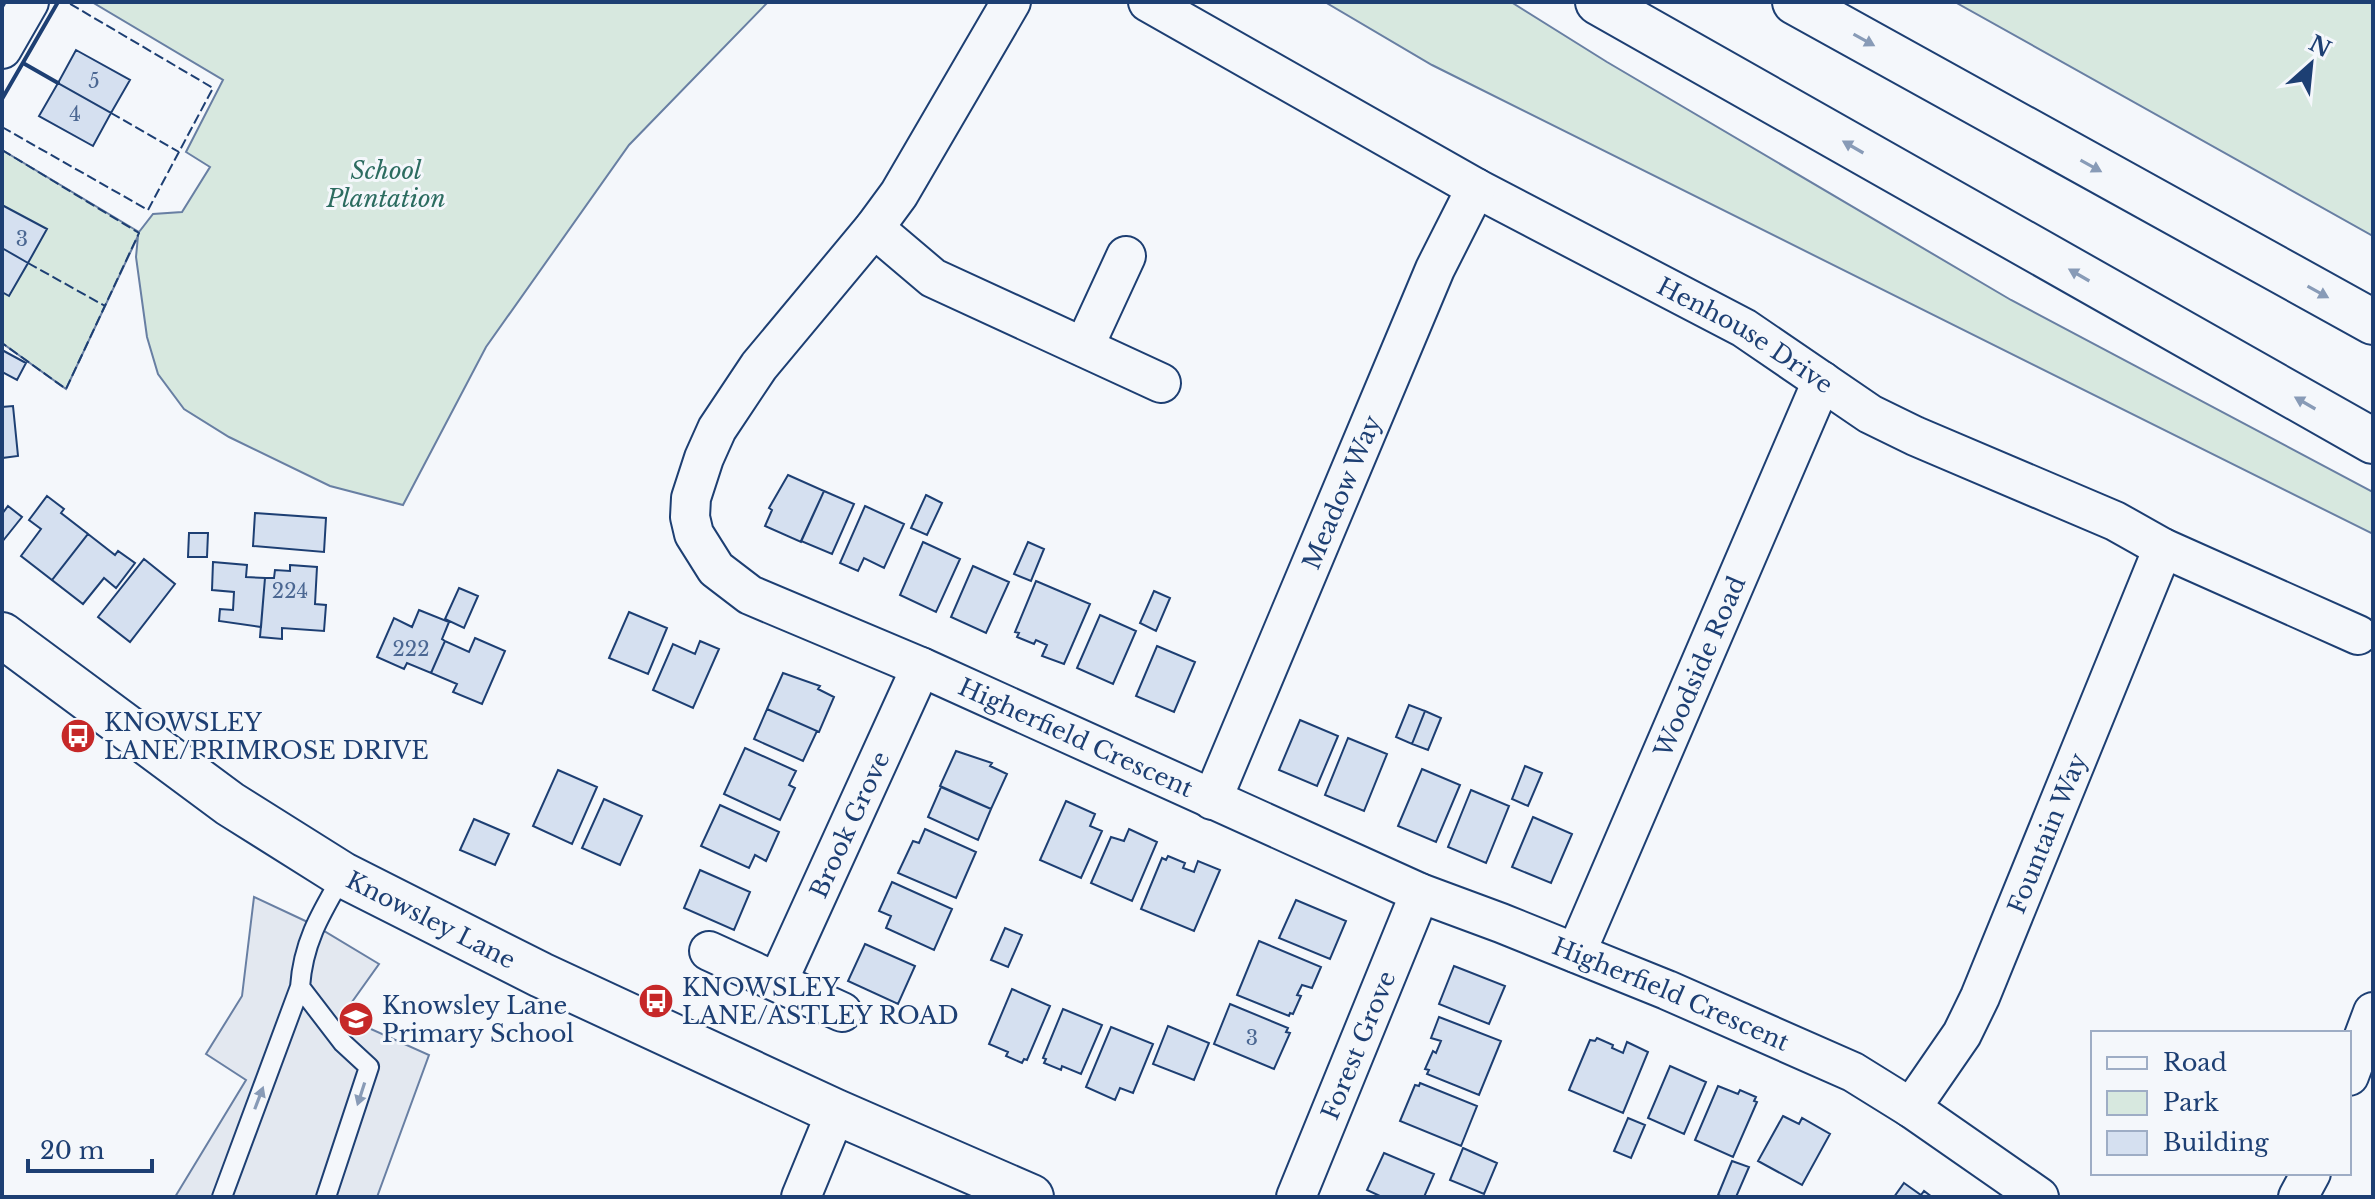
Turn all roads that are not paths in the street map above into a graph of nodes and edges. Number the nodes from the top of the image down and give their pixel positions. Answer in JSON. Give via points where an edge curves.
{"nodes":[{"id":1,"x":29,"y":2,"type":"edge"},
{"id":2,"x":1011,"y":2,"type":"edge"},
{"id":3,"x":1148,"y":2,"type":"edge"},
{"id":4,"x":1598,"y":2,"type":"edge"},
{"id":5,"x":1795,"y":2,"type":"edge"},
{"id":6,"x":2,"y":49,"type":"edge"},
{"id":7,"x":1476,"y":188,"type":"junction"},
{"id":8,"x":874,"y":228,"type":"junction"},
{"id":9,"x":1126,"y":256,"type":"dead end"},
{"id":10,"x":2373,"y":322,"type":"edge"},
{"id":11,"x":1084,"y":347,"type":"junction"},
{"id":12,"x":1822,"y":381,"type":"junction"},
{"id":13,"x":1161,"y":383,"type":"dead end"},
{"id":14,"x":2373,"y":441,"type":"edge"},
{"id":15,"x":2163,"y":548,"type":"junction"},
{"id":16,"x":2,"y":635,"type":"edge"},
{"id":17,"x":2365,"y":638,"type":"edge"},
{"id":18,"x":921,"y":667,"type":"junction"},
{"id":19,"x":1212,"y":800,"type":"junction"},
{"id":20,"x":343,"y":875,"type":"junction"},
{"id":21,"x":1420,"y":893,"type":"junction"},
{"id":22,"x":709,"y":951,"type":"dead end"},
{"id":23,"x":1576,"y":953,"type":"junction"},
{"id":24,"x":778,"y":981,"type":"junction"},
{"id":25,"x":300,"y":987,"type":"junction"},
{"id":26,"x":842,"y":1012,"type":"dead end"},
{"id":27,"x":2373,"y":1012,"type":"edge"},
{"id":28,"x":2360,"y":1060,"type":"edge"},
{"id":29,"x":1911,"y":1108,"type":"junction"},
{"id":30,"x":836,"y":1112,"type":"junction"},
{"id":31,"x":2310,"y":1175,"type":"edge"},
{"id":32,"x":222,"y":1197,"type":"edge"},
{"id":33,"x":326,"y":1197,"type":"edge"},
{"id":34,"x":801,"y":1197,"type":"edge"},
{"id":35,"x":1031,"y":1197,"type":"edge"},
{"id":36,"x":1296,"y":1197,"type":"edge"},
{"id":37,"x":2039,"y":1197,"type":"edge"},
{"id":38,"x":2298,"y":1197,"type":"edge"}],
"edges":[{"from":1,"to":6,"type":"street"},
{"from":2,"to":8,"type":"street","name":"Higherfield Crescent"},
{"from":3,"to":7,"type":"street","name":"Henhouse Drive"},
{"from":14,"to":4,"type":"main road","one_way":true},
{"from":5,"to":10,"type":"main road","one_way":true},
{"from":7,"to":12,"type":"street","name":"Henhouse Drive","via":[[1744,328]]},
{"from":7,"to":19,"type":"street","name":"Meadow Way","via":[[1435,269]]},
{"from":8,"to":11,"type":"street","via":[[933,278]]},
{"from":8,"to":18,"type":"street","name":"Higherfield Crescent","via":[[735,400],[704,458],[690,517],[694,534],[716,569],[750,595]]},
{"from":9,"to":11,"type":"street"},
{"from":11,"to":13,"type":"street"},
{"from":12,"to":15,"type":"street","name":"Henhouse Drive","via":[[1904,431],[2115,521]]},
{"from":12,"to":23,"type":"street","name":"Woodside Road"},
{"from":15,"to":17,"type":"street","name":"Henhouse Drive"},
{"from":15,"to":29,"type":"street","name":"Fountain Way","via":[[1980,997],[1962,1034]]},
{"from":16,"to":20,"type":"main road","name":"Knowsley Lane","via":[[218,795]]},
{"from":18,"to":19,"type":"street","name":"Higherfield Crescent"},
{"from":18,"to":24,"type":"street","name":"Brook Grove"},
{"from":19,"to":21,"type":"street","name":"Higherfield Crescent"},
{"from":20,"to":25,"type":"lane","via":[[316,920]]},
{"from":20,"to":30,"type":"main road","name":"Knowsley Lane","via":[[541,975]]},
{"from":21,"to":23,"type":"street","name":"Higherfield Crescent"},
{"from":21,"to":36,"type":"street","name":"Forest Grove"},
{"from":22,"to":24,"type":"street"},
{"from":23,"to":29,"type":"street","name":"Higherfield Crescent","via":[[1787,1041],[1853,1072]]},
{"from":24,"to":26,"type":"street"},
{"from":32,"to":25,"type":"lane","one_way":true},
{"from":25,"to":33,"type":"lane","one_way":true,"via":[[343,1043],[369,1067]]},
{"from":27,"to":28,"type":"street"},
{"from":29,"to":37,"type":"street","name":"Higherfield Crescent"},
{"from":30,"to":34,"type":"street"},
{"from":30,"to":35,"type":"main road","name":"Knowsley Lane"},
{"from":31,"to":38,"type":"street"}]}
